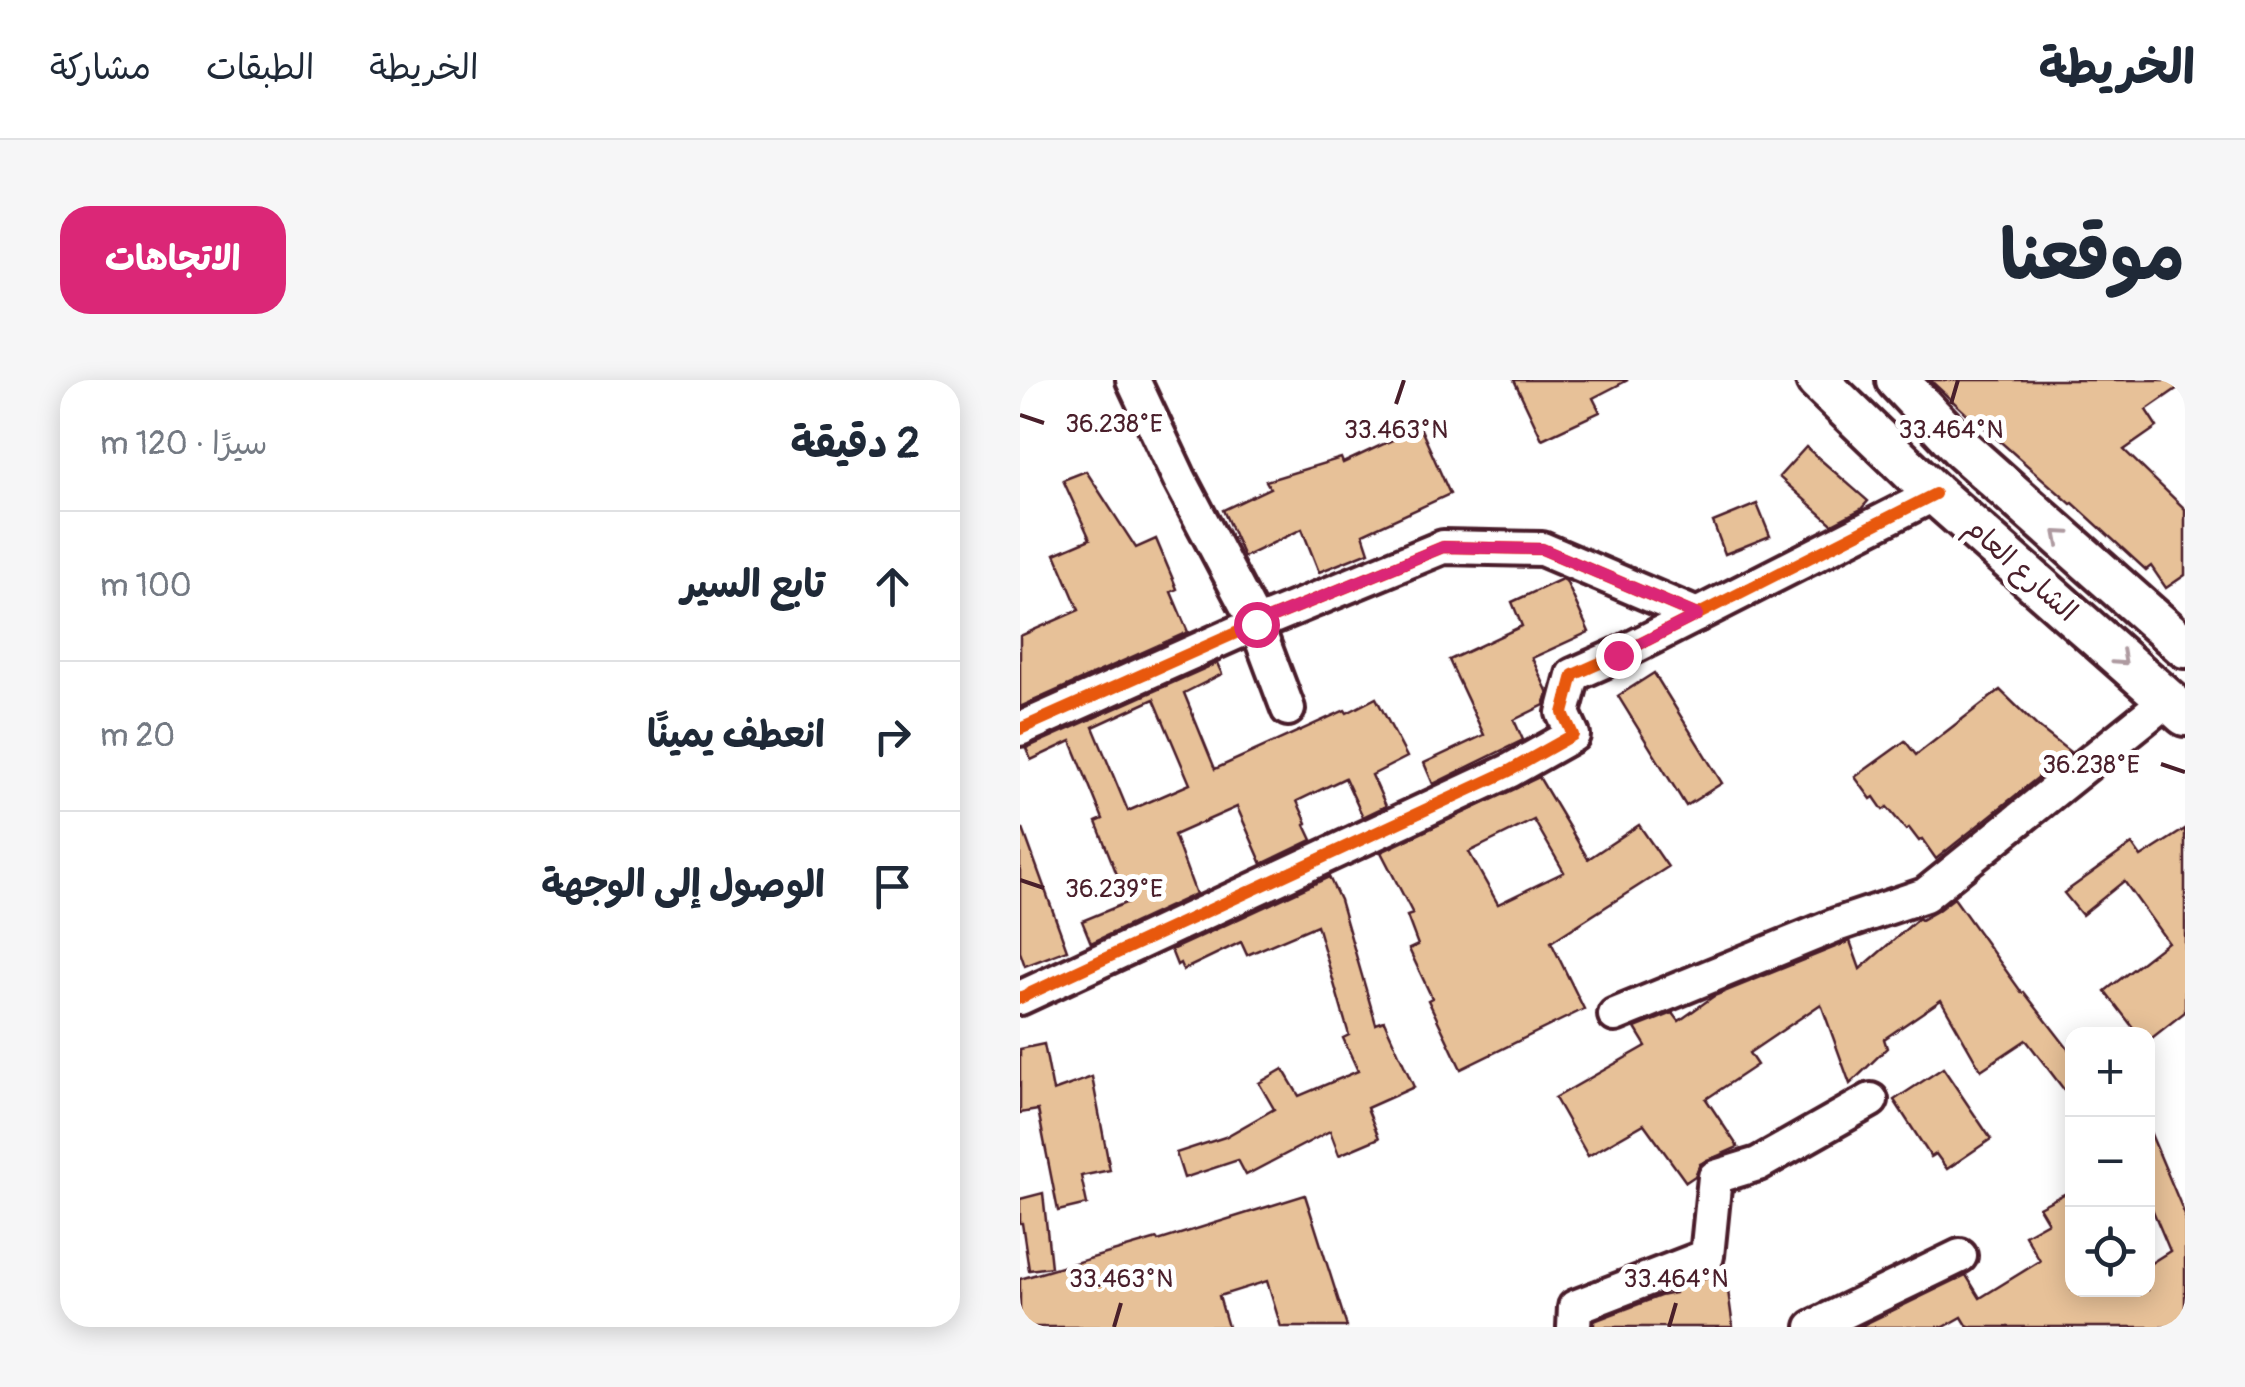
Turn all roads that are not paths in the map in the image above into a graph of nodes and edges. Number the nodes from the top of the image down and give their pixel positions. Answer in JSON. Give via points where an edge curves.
{"nodes":[{"id":1,"x":1133,"y":380,"type":"edge"},
{"id":2,"x":1817,"y":380,"type":"edge"},
{"id":3,"x":1898,"y":380,"type":"edge"},
{"id":4,"x":1935,"y":494,"type":"junction"},
{"id":5,"x":1697,"y":615,"type":"junction"},
{"id":6,"x":1256,"y":624,"type":"junction"},
{"id":7,"x":2185,"y":646,"type":"edge"},
{"id":8,"x":2176,"y":707,"type":"edge"},
{"id":9,"x":1288,"y":710,"type":"dead end"},
{"id":10,"x":1020,"y":729,"type":"edge"},
{"id":11,"x":1020,"y":998,"type":"edge"},
{"id":12,"x":1615,"y":1015,"type":"dead end"},
{"id":13,"x":1872,"y":1100,"type":"dead end"},
{"id":14,"x":1960,"y":1256,"type":"dead end"},
{"id":15,"x":1574,"y":1327,"type":"edge"},
{"id":16,"x":1813,"y":1327,"type":"edge"}],
"edges":[{"from":1,"to":6,"type":"street"},
{"from":2,"to":4,"type":"main road","name":"الشارع العام"},
{"from":7,"to":3,"type":"main road","name":"الشارع العام","one_way":true,"via":[[1962,450]]},
{"from":4,"to":5,"type":"street"},
{"from":4,"to":8,"type":"main road","name":"الشارع العام","one_way":true},
{"from":5,"to":6,"type":"street","via":[[1542,549],[1443,547]]},
{"from":5,"to":11,"type":"street","via":[[1573,675],[1563,713],[1572,734],[1509,772]]},
{"from":6,"to":9,"type":"street"},
{"from":6,"to":10,"type":"street"},
{"from":8,"to":12,"type":"street","via":[[1925,896]]},
{"from":13,"to":15,"type":"street","via":[[1758,1164],[1714,1178],[1706,1256],[1575,1307]]},
{"from":14,"to":16,"type":"street"}]}
